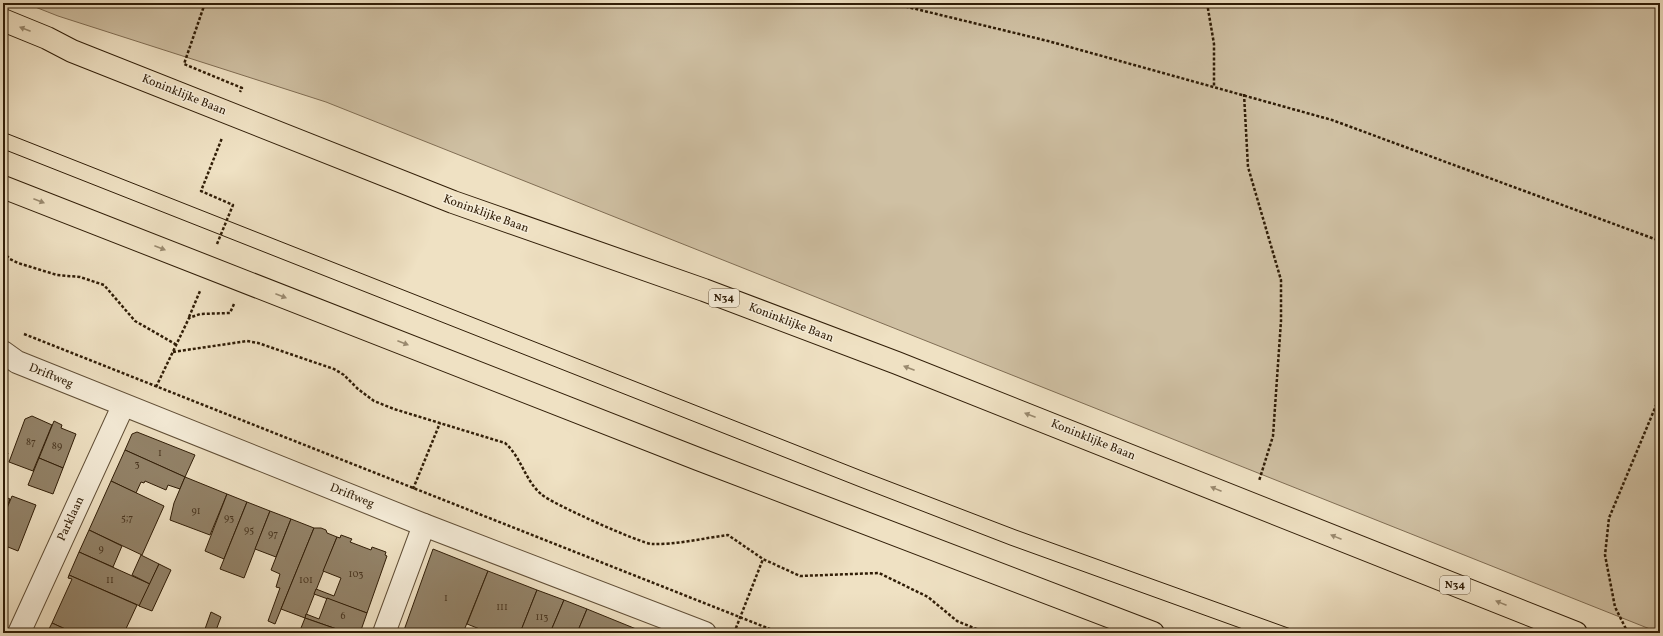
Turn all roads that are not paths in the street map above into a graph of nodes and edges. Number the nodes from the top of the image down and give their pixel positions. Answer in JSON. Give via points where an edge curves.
{"nodes":[{"id":1,"x":3,"y":20,"type":"edge"},
{"id":2,"x":3,"y":187,"type":"edge"},
{"id":3,"x":3,"y":352,"type":"edge"},
{"id":4,"x":123,"y":406,"type":"junction"},
{"id":5,"x":424,"y":525,"type":"junction"},
{"id":6,"x":1565,"y":631,"type":"edge"},
{"id":7,"x":19,"y":633,"type":"edge"},
{"id":8,"x":384,"y":633,"type":"edge"},
{"id":9,"x":705,"y":633,"type":"edge"},
{"id":10,"x":1153,"y":633,"type":"edge"}],
"edges":[{"from":6,"to":1,"type":"main road","name":"Koninklijke Baan","number":"N34","one_way":true,"via":[[1252,503],[897,363],[704,290],[453,202],[72,51]]},
{"from":2,"to":10,"type":"main road","one_way":true,"via":[[706,462]]},
{"from":3,"to":4,"type":"street","name":"Driftweg","via":[[17,362]]},
{"from":4,"to":5,"type":"street","name":"Driftweg"},
{"from":4,"to":7,"type":"street","name":"Parklaan"},
{"from":5,"to":8,"type":"street"},
{"from":5,"to":9,"type":"street","name":"Driftweg"}]}
